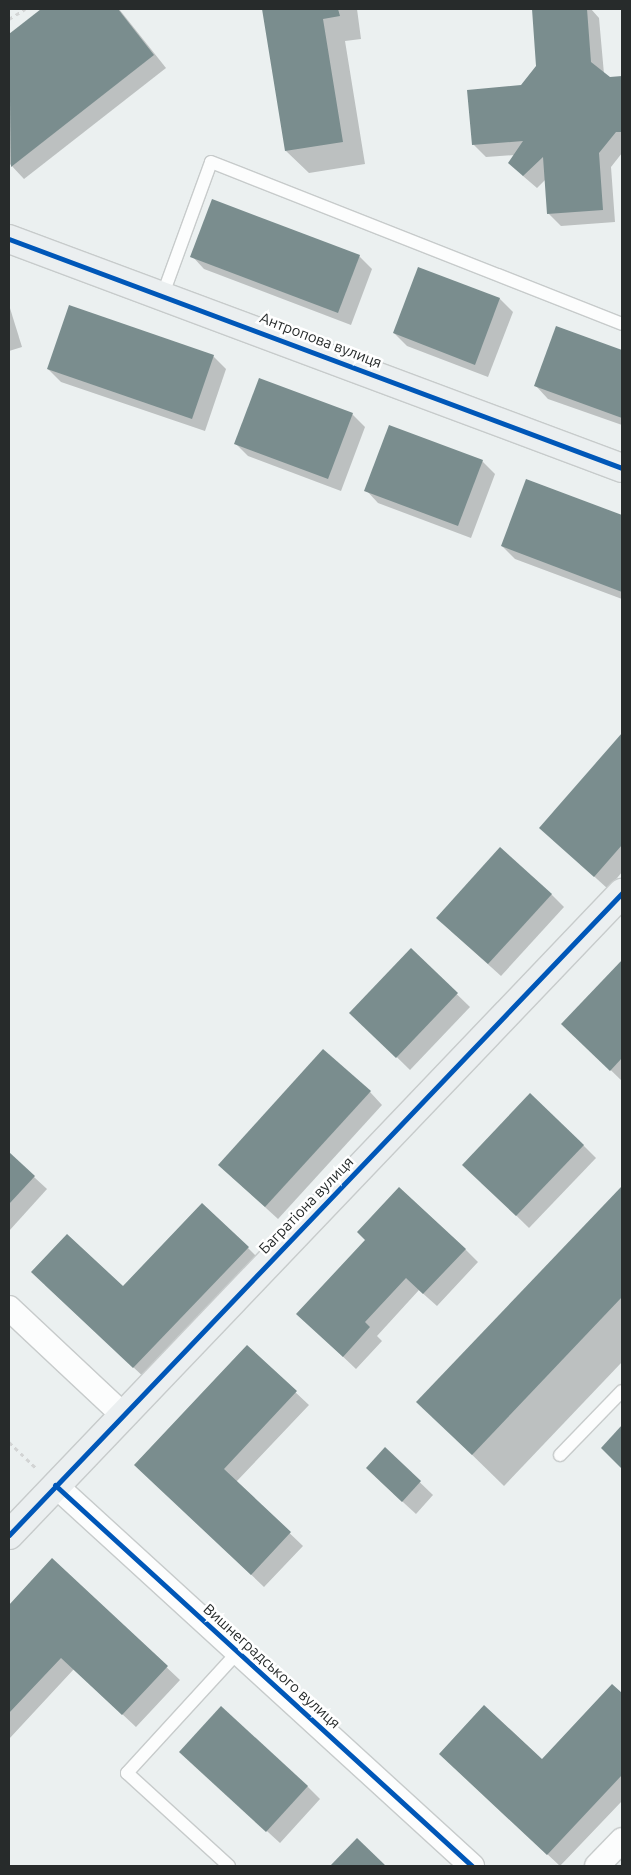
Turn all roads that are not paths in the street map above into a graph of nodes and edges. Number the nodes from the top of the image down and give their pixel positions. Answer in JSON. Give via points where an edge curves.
{"nodes":[{"id":1,"x":9,"y":239,"type":"edge"},
{"id":2,"x":163,"y":294,"type":"junction"},
{"id":3,"x":622,"y":324,"type":"edge"},
{"id":4,"x":622,"y":468,"type":"edge"},
{"id":5,"x":622,"y":893,"type":"edge"},
{"id":6,"x":9,"y":1308,"type":"edge"},
{"id":7,"x":622,"y":1391,"type":"edge"},
{"id":8,"x":122,"y":1414,"type":"junction"},
{"id":9,"x":560,"y":1455,"type":"dead end"},
{"id":10,"x":55,"y":1485,"type":"junction"},
{"id":11,"x":9,"y":1535,"type":"edge"},
{"id":12,"x":238,"y":1652,"type":"junction"},
{"id":13,"x":622,"y":1840,"type":"edge"},
{"id":14,"x":229,"y":1866,"type":"edge"},
{"id":15,"x":472,"y":1866,"type":"edge"},
{"id":16,"x":597,"y":1866,"type":"edge"}],
"edges":[{"from":1,"to":2,"type":"street","name":"Антропова вулиця"},
{"from":2,"to":3,"type":"lane","via":[[211,162]]},
{"from":2,"to":4,"type":"street","name":"Антропова вулиця"},
{"from":5,"to":8,"type":"street","name":"Багратіона вулиця"},
{"from":6,"to":8,"type":"street"},
{"from":7,"to":9,"type":"lane"},
{"from":8,"to":10,"type":"street","name":"Багратіона вулиця"},
{"from":10,"to":11,"type":"street","name":"Багратіона вулиця"},
{"from":10,"to":12,"type":"street","name":"Вишнеградського вулиця"},
{"from":12,"to":14,"type":"lane","via":[[127,1773]]},
{"from":12,"to":15,"type":"street","name":"Вишнеградського вулиця"},
{"from":13,"to":16,"type":"street"}]}
